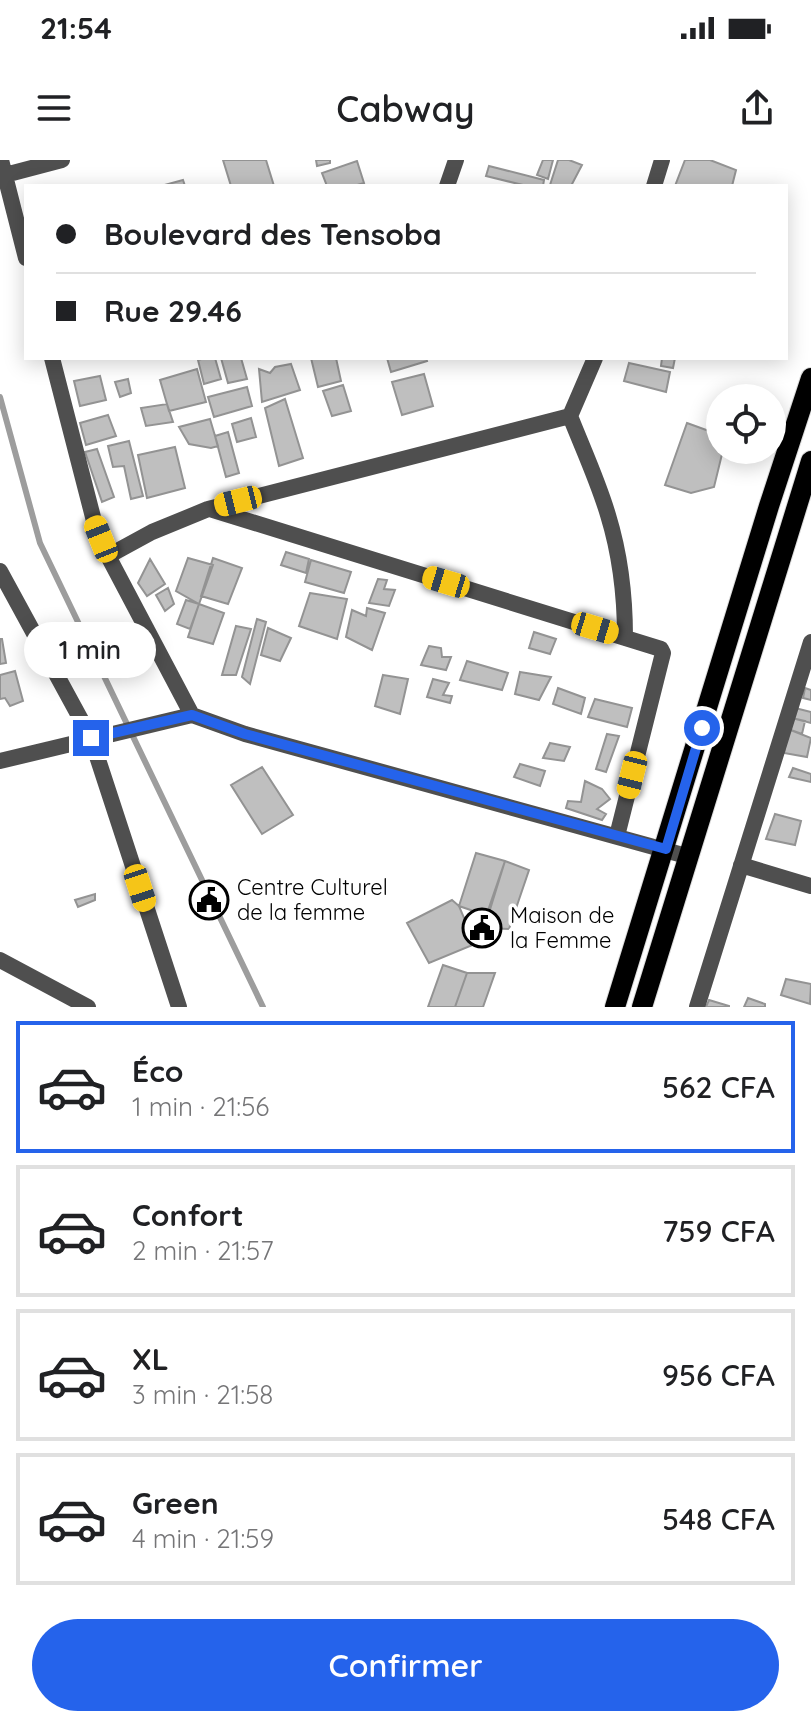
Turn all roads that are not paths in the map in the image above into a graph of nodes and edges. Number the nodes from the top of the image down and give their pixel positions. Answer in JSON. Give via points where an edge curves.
{"nodes":[{"id":1,"x":62,"y":160,"type":"edge"},
{"id":2,"x":456,"y":160,"type":"edge"},
{"id":3,"x":662,"y":160,"type":"edge"},
{"id":4,"x":3,"y":168,"type":"edge"},
{"id":5,"x":448,"y":184,"type":"edge"},
{"id":6,"x":655,"y":184,"type":"edge"},
{"id":7,"x":24,"y":250,"type":"edge"},
{"id":8,"x":53,"y":360,"type":"edge"},
{"id":9,"x":594,"y":360,"type":"edge"},
{"id":10,"x":811,"y":378,"type":"edge"},
{"id":11,"x":570,"y":416,"type":"junction"},
{"id":12,"x":811,"y":461,"type":"edge"},
{"id":13,"x":208,"y":509,"type":"junction"},
{"id":14,"x":108,"y":556,"type":"junction"},
{"id":15,"x":0,"y":571,"type":"edge"},
{"id":16,"x":625,"y":637,"type":"junction"},
{"id":17,"x":811,"y":642,"type":"edge"},
{"id":18,"x":192,"y":715,"type":"junction"},
{"id":19,"x":91,"y":738,"type":"junction"},
{"id":20,"x":0,"y":761,"type":"edge"},
{"id":21,"x":617,"y":836,"type":"junction"},
{"id":22,"x":666,"y":849,"type":"junction"},
{"id":23,"x":690,"y":857,"type":"junction"},
{"id":24,"x":741,"y":865,"type":"junction"},
{"id":25,"x":811,"y":886,"type":"edge"},
{"id":26,"x":0,"y":960,"type":"edge"},
{"id":27,"x":88,"y":1007,"type":"edge"},
{"id":28,"x":179,"y":1007,"type":"edge"},
{"id":29,"x":615,"y":1007,"type":"edge"},
{"id":30,"x":642,"y":1007,"type":"edge"},
{"id":31,"x":697,"y":1007,"type":"edge"}],
"edges":[{"from":1,"to":4,"type":"street"},
{"from":2,"to":5,"type":"street"},
{"from":3,"to":6,"type":"street"},
{"from":4,"to":7,"type":"street"},
{"from":8,"to":14,"type":"street"},
{"from":9,"to":11,"type":"street"},
{"from":10,"to":22,"type":"main road"},
{"from":11,"to":13,"type":"street"},
{"from":11,"to":16,"type":"street","via":[[616,546]]},
{"from":12,"to":23,"type":"main road"},
{"from":13,"to":14,"type":"street"},
{"from":13,"to":16,"type":"street"},
{"from":14,"to":18,"type":"street"},
{"from":15,"to":19,"type":"street"},
{"from":16,"to":21,"type":"street","via":[[657,646],[663,653]]},
{"from":17,"to":24,"type":"street"},
{"from":18,"to":19,"type":"street"},
{"from":18,"to":21,"type":"street"},
{"from":19,"to":20,"type":"street"},
{"from":19,"to":28,"type":"street"},
{"from":21,"to":22,"type":"street"},
{"from":22,"to":23,"type":"street"},
{"from":22,"to":29,"type":"main road"},
{"from":23,"to":30,"type":"main road"},
{"from":24,"to":25,"type":"street"},
{"from":24,"to":31,"type":"street"},
{"from":26,"to":27,"type":"street"}]}
